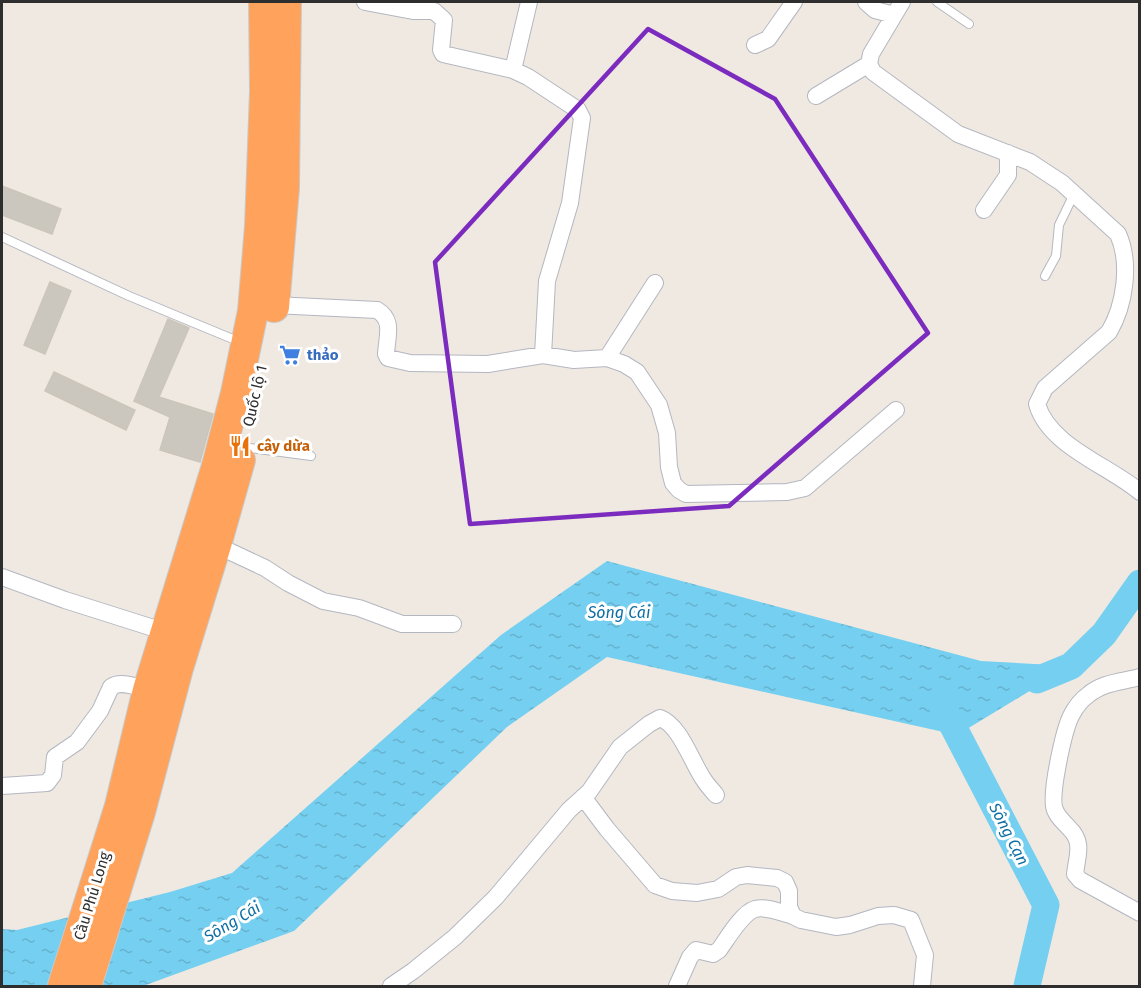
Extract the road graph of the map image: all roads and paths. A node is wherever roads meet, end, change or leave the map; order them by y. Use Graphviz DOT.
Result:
graph roads {
  1 [pos="264,2"];
  2 [pos="286,2"];
  3 [pos="365,2"];
  4 [pos="529,2"];
  5 [pos="794,2"];
  6 [pos="866,2"];
  7 [pos="937,2"];
  8 [pos="898,8"];
  9 [pos="969,24"];
  10 [pos="755,45"];
  11 [pos="869,64"];
  12 [pos="513,70"];
  13 [pos="816,96"];
  14 [pos="1008,153"];
  15 [pos="1074,193"];
  16 [pos="984,210"];
  17 [pos="2,237"];
  18 [pos="1045,276"];
  19 [pos="655,283"];
  20 [pos="274,305"];
  21 [pos="246,345"];
  22 [pos="543,356"];
  23 [pos="607,358"];
  24 [pos="896,411"];
  25 [pos="243,447"];
  26 [pos="311,456"];
  27 [pos="1140,492"];
  28 [pos="216,545"];
  29 [pos="2,577"];
  30 [pos="453,624"];
  31 [pos="165,632"];
  32 [pos="1140,677"];
  33 [pos="147,690"];
  34 [pos="2,786"];
  35 [pos="716,795"];
  36 [pos="583,797"];
  37 [pos="130,809"];
  38 [pos="1140,913"];
  39 [pos="794,916"];
  40 [pos="63,987"];
  41 [pos="86,987"];
  42 [pos="391,987"];
  43 [pos="677,987"];
  44 [pos="922,987"];
  1 -- 21 [label="highway, Quốc lộ 1"];
  2 -- 20 [label="highway, Quốc lộ 1"];
  3 -- 12 [label="street"];
  4 -- 12 [label="street"];
  5 -- 10 [label="street"];
  6 -- 8 [label="street"];
  7 -- 9 [label="lane"];
  8 -- 11 [label="street"];
  11 -- 13 [label="street"];
  11 -- 14 [label="street"];
  12 -- 22 [label="street"];
  14 -- 15 [label="street"];
  14 -- 16 [label="street"];
  15 -- 18 [label="lane"];
  15 -- 27 [label="street"];
  17 -- 21 [label="lane"];
  19 -- 23 [label="street"];
  20 -- 22 [label="street"];
  20 -- 25 [label="highway, Quốc lộ 1"];
  21 -- 31 [label="highway, Quốc lộ 1"];
  22 -- 23 [label="street"];
  23 -- 24 [label="street"];
  25 -- 26 [label="lane"];
  25 -- 28 [label="highway, Quốc lộ 1"];
  28 -- 30 [label="street"];
  28 -- 37 [label="highway, Quốc lộ 1"];
  29 -- 31 [label="street"];
  31 -- 33 [label="highway, Quốc lộ 1"];
  32 -- 38 [label="street"];
  33 -- 34 [label="street"];
  33 -- 37 [label="highway, Quốc lộ 1"];
  35 -- 36 [label="street"];
  36 -- 39 [label="street"];
  36 -- 42 [label="street"];
  37 -- 40 [label="highway, Cầu Phú Long"];
  37 -- 41 [label="highway, Cầu Phú Long"];
  39 -- 43 [label="street"];
  39 -- 44 [label="street"];
}
